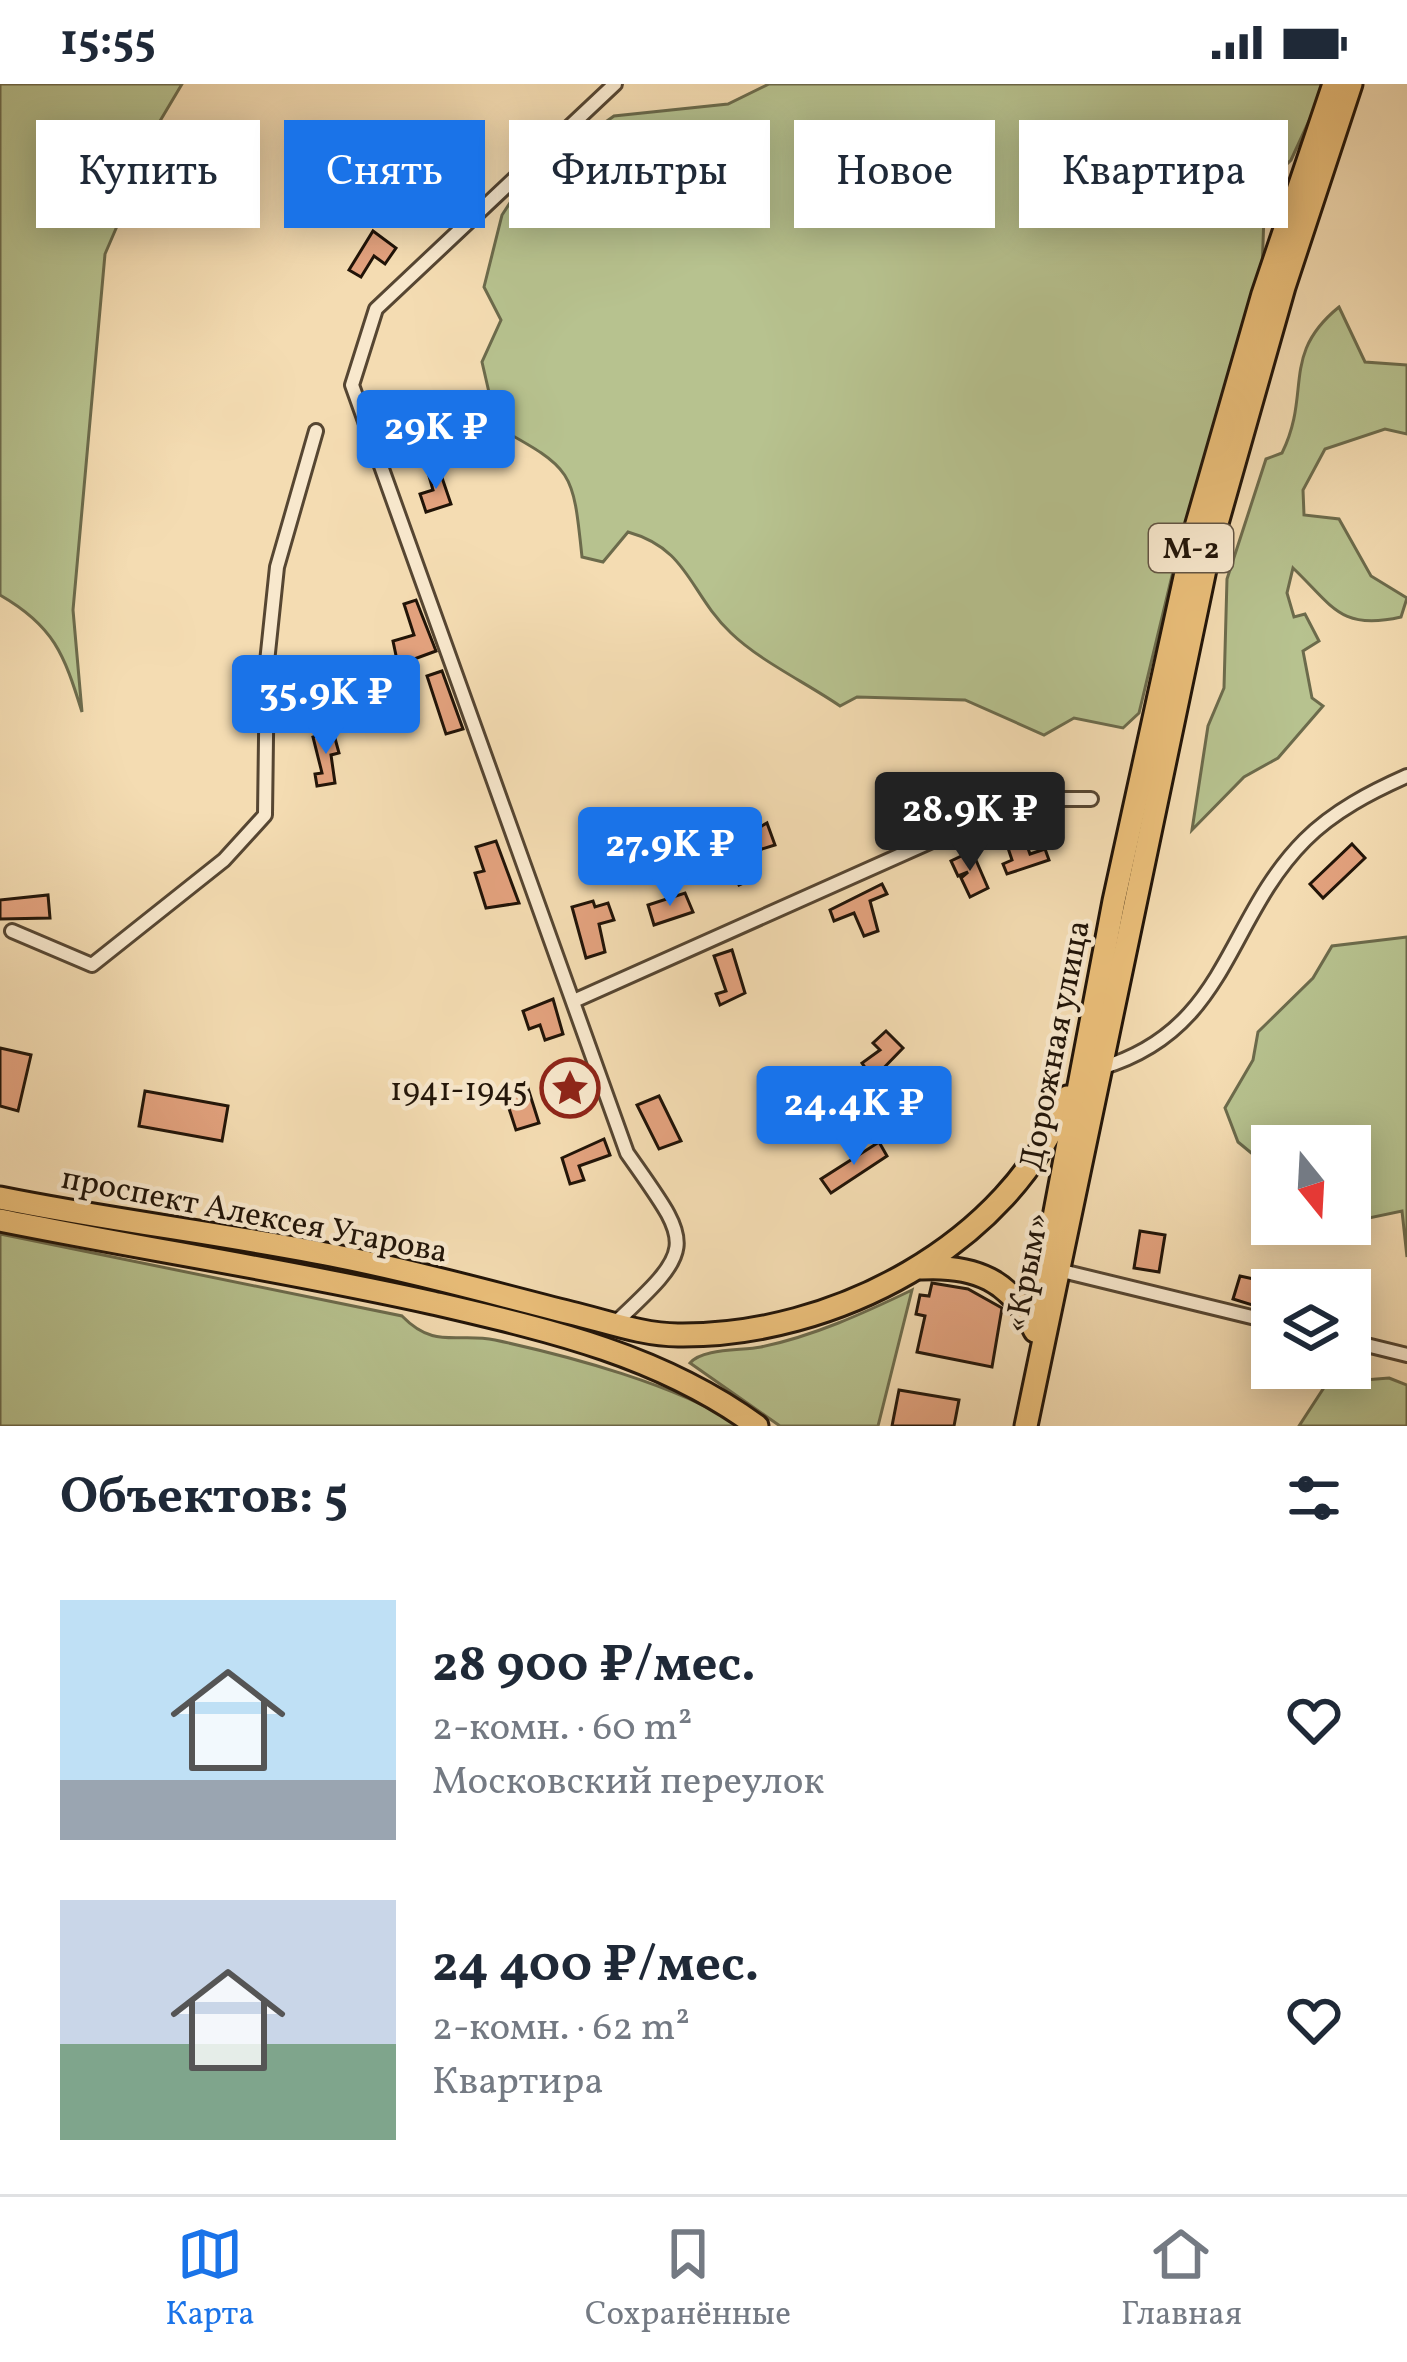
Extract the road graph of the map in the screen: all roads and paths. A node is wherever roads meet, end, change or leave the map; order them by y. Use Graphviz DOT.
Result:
graph roads {
  1 [pos="615,84"];
  2 [pos="1334,84"];
  3 [pos="1351,84"];
  4 [pos="316,431"];
  5 [pos="1407,776"];
  6 [pos="1091,799"];
  7 [pos="12,931"];
  8 [pos="1114,990"];
  9 [pos="576,1000"];
  10 [pos="1092,1023"];
  11 [pos="1100,1068"];
  12 [pos="0,1198"];
  13 [pos="0,1220"];
  14 [pos="118,1233"];
  15 [pos="920,1268"];
  16 [pos="1058,1270"];
  17 [pos="1251,1317"];
  18 [pos="614,1324"];
  19 [pos="1034,1327"];
  20 [pos="1371,1346"];
  21 [pos="608,1347"];
  22 [pos="1042,1354"];
  23 [pos="1407,1355"];
  24 [pos="757,1426"];
  25 [pos="1013,1426"];
  26 [pos="1026,1426"];
  1 -- 9 [label="street"];
  2 -- 10 [label="main road, Дорожная улица / М-2"];
  3 -- 8 [label="main road, Дорожная улица / М-2"];
  4 -- 7 [label="street"];
  5 -- 11 [label="street"];
  6 -- 9 [label="street"];
  8 -- 11 [label="main road, «Крым» / М-2"];
  9 -- 18 [label="street"];
  10 -- 15 [label="main road, проспект Алексея Угарова"];
  10 -- 19 [label="main road, Дорожная улица / М-2"];
  11 -- 16 [label="main road, «Крым» / М-2"];
  12 -- 14 [label="main road, проспект Алексея Угарова"];
  13 -- 14 [label="main road, проспект Алексея Угарова"];
  14 -- 18 [label="main road, проспект Алексея Угарова"];
  14 -- 21 [label="main road, проспект Алексея Угарова"];
  15 -- 18 [label="main road, проспект Алексея Угарова"];
  15 -- 19 [label="main road"];
  16 -- 17 [label="street"];
  16 -- 22 [label="main road, «Крым» / М-2"];
  18 -- 21 [label="main road"];
  19 -- 22 [label="main road"];
  19 -- 25 [label="main road, «Крым» / М-2"];
  20 -- 23 [label="street"];
  21 -- 24 [label="main road, проспект Алексея Угарова"];
  22 -- 26 [label="main road, «Крым» / М-2"];
}
